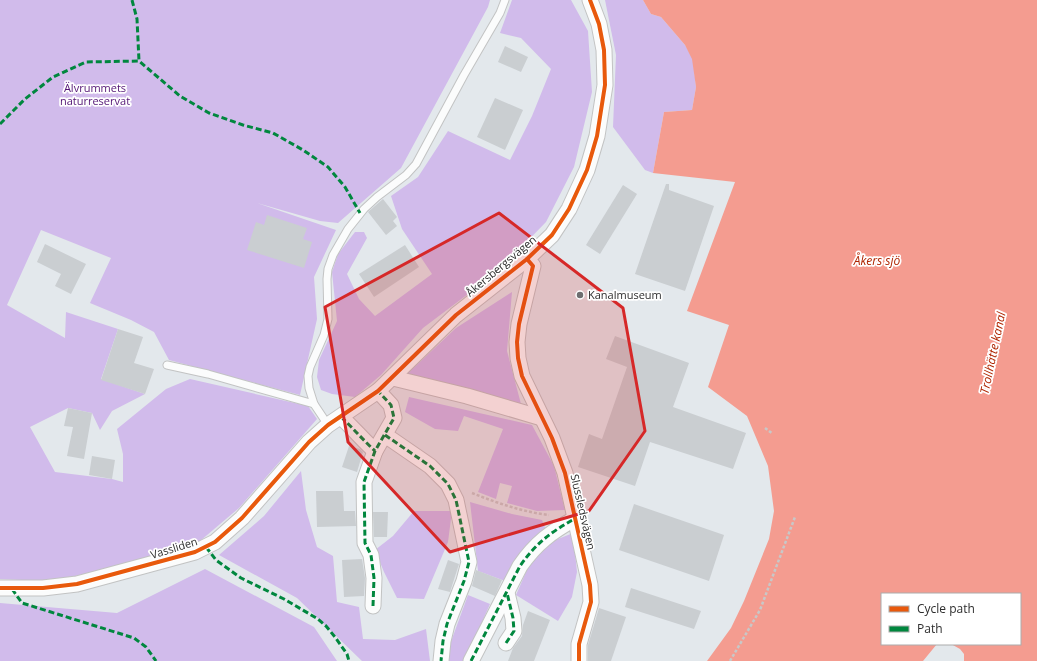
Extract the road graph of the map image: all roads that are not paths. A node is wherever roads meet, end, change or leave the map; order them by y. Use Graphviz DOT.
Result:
graph roads {
  1 [pos="505,0"];
  2 [pos="590,0"];
  3 [pos="527,259"];
  4 [pos="167,365"];
  5 [pos="393,378"];
  6 [pos="378,391"];
  7 [pos="314,404"];
  8 [pos="542,418"];
  9 [pos="334,421"];
  10 [pos="385,435"];
  11 [pos="376,451"];
  12 [pos="576,518"];
  13 [pos="0,588"];
  14 [pos="507,593"];
  15 [pos="373,606"];
  16 [pos="506,644"];
  17 [pos="441,661"];
  18 [pos="470,661"];
  19 [pos="579,661"];
  1 -- 7 [label="lane"];
  2 -- 3 [label="street, Åkersbergsvägen"];
  3 -- 5 [label="street, Åkersbergsvägen"];
  3 -- 8 [label="street, Slussledsvägen"];
  4 -- 7 [label="lane"];
  5 -- 6 [label="street, Åkersbergsvägen"];
  5 -- 8 [label="street"];
  6 -- 9 [label="street, Åkersbergsvägen"];
  6 -- 10 [label="street"];
  7 -- 9 [label="lane"];
  8 -- 12 [label="street, Slussledsvägen"];
  9 -- 11 [label="street"];
  9 -- 13 [label="street, Vassliden"];
  10 -- 11 [label="street"];
  10 -- 17 [label="street"];
  11 -- 15 [label="street"];
  12 -- 14 [label="street"];
  12 -- 19 [label="street, Slussledsvägen"];
  14 -- 16 [label="street"];
  14 -- 18 [label="street"];
}
